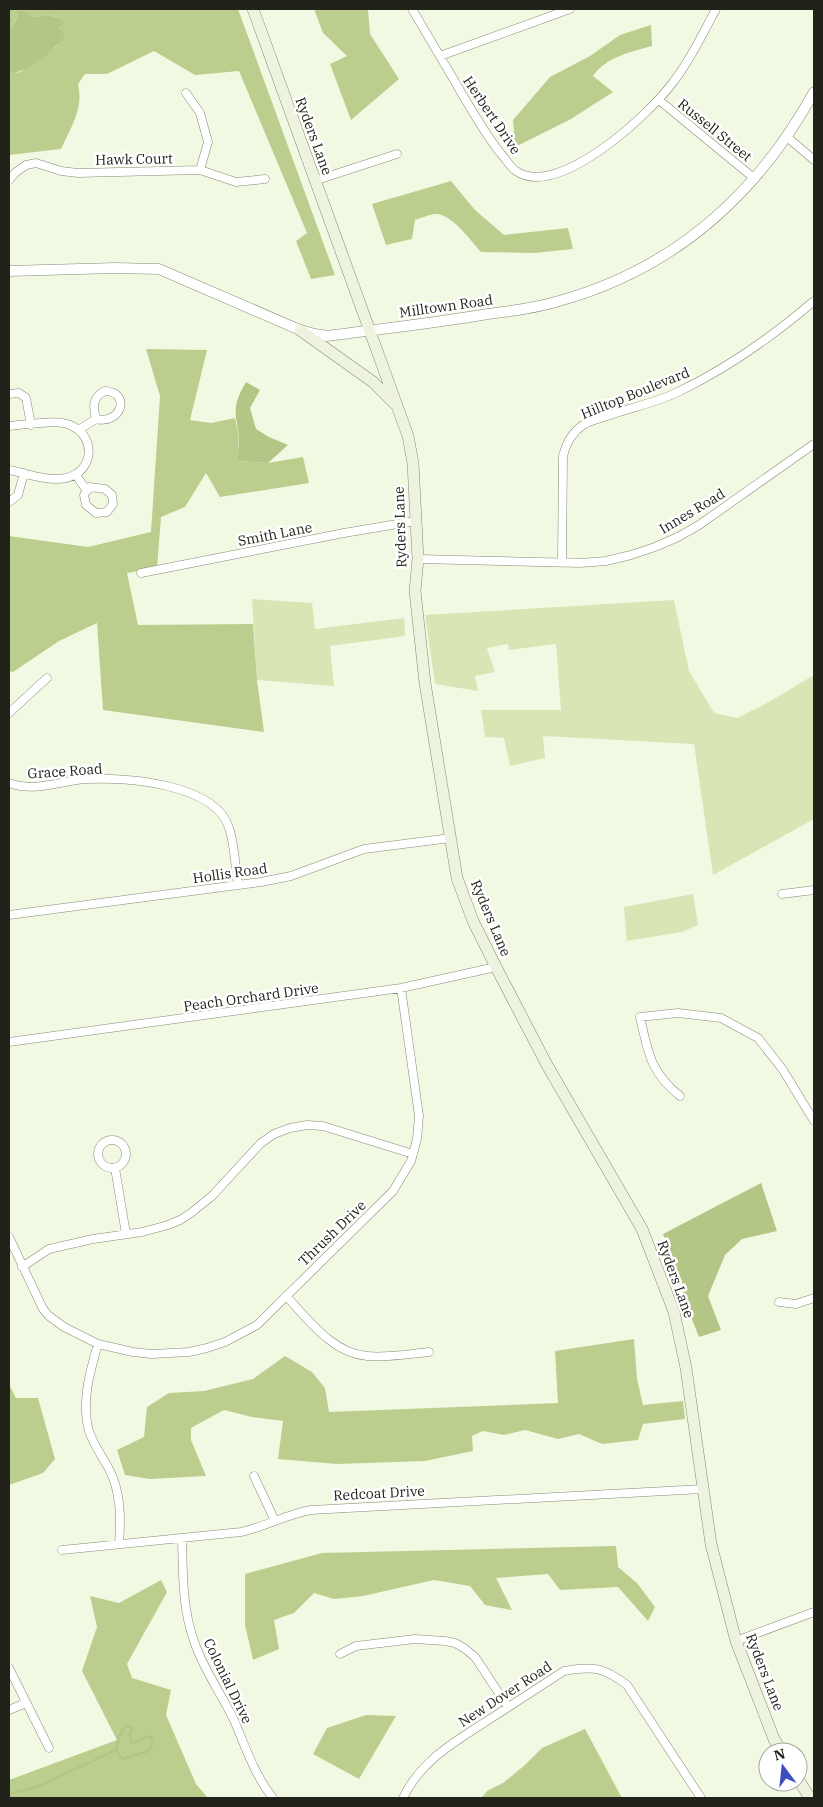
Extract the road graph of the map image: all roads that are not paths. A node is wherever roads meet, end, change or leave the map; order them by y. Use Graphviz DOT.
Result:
graph roads {
  1 [pos="252,9"];
  2 [pos="412,9"];
  3 [pos="570,9"];
  4 [pos="716,9"];
  5 [pos="440,56"];
  6 [pos="814,92"];
  7 [pos="186,93"];
  8 [pos="659,100"];
  9 [pos="787,137"];
  10 [pos="397,154"];
  11 [pos="814,160"];
  12 [pos="200,170"];
  13 [pos="265,179"];
  14 [pos="755,179"];
  15 [pos="9,180"];
  16 [pos="314,180"];
  17 [pos="9,272"];
  18 [pos="814,301"];
  19 [pos="300,330"];
  20 [pos="371,330"];
  21 [pos="9,394"];
  22 [pos="397,406"];
  23 [pos="96,419"];
  24 [pos="31,425"];
  25 [pos="9,426"];
  26 [pos="78,430"];
  27 [pos="814,444"];
  28 [pos="9,470"];
  29 [pos="24,473"];
  30 [pos="76,475"];
  31 [pos="86,491"];
  32 [pos="9,502"];
  33 [pos="415,521"];
  34 [pos="418,559"];
  35 [pos="562,563"];
  36 [pos="141,573"];
  37 [pos="47,678"];
  38 [pos="9,713"];
  39 [pos="9,784"];
  40 [pos="451,838"];
  41 [pos="238,885"];
  42 [pos="814,890"];
  43 [pos="782,894"];
  44 [pos="9,915"];
  45 [pos="496,967"];
  46 [pos="401,988"];
  47 [pos="9,1042"];
  48 [pos="680,1096"];
  49 [pos="814,1121"];
  50 [pos="413,1154"];
  51 [pos="115,1168"];
  52 [pos="126,1234"];
  53 [pos="9,1237"];
  54 [pos="22,1267"];
  55 [pos="286,1296"];
  56 [pos="814,1298"];
  57 [pos="779,1302"];
  58 [pos="98,1344"];
  59 [pos="429,1352"];
  60 [pos="254,1476"];
  61 [pos="703,1488"];
  62 [pos="275,1521"];
  63 [pos="182,1538"];
  64 [pos="119,1544"];
  65 [pos="62,1550"];
  66 [pos="814,1612"];
  67 [pos="736,1641"];
  68 [pos="340,1654"];
  69 [pos="9,1668"];
  70 [pos="26,1703"];
  71 [pos="508,1707"];
  72 [pos="9,1710"];
  73 [pos="776,1742"];
  74 [pos="49,1748"];
  75 [pos="273,1798"];
  76 [pos="403,1798"];
  77 [pos="701,1798"];
  1 -- 16 [label="main road, Ryders Lane"];
  2 -- 5 [label="street, Herbert Drive"];
  3 -- 5 [label="street"];
  4 -- 8 [label="street, Herbert Drive"];
  5 -- 8 [label="street, Herbert Drive"];
  6 -- 9 [label="street, Milltown Road"];
  7 -- 12 [label="street"];
  8 -- 14 [label="street, Russell Street"];
  9 -- 11 [label="street"];
  9 -- 14 [label="street, Milltown Road"];
  10 -- 16 [label="street"];
  12 -- 13 [label="street, Hawk Court"];
  12 -- 15 [label="street, Hawk Court"];
  14 -- 20 [label="street, Milltown Road"];
  16 -- 20 [label="main road, Ryders Lane"];
  17 -- 19 [label="street, Milltown Road"];
  18 -- 35 [label="street, Hilltop Boulevard"];
  19 -- 20 [label="street, Milltown Road"];
  19 -- 22 [label="main road"];
  20 -- 22 [label="main road, Ryders Lane"];
  21 -- 24 [label="street"];
  22 -- 33 [label="main road, Ryders Lane"];
  23 -- 26 [label="street"];
  24 -- 25 [label="street"];
  24 -- 26 [label="street"];
  26 -- 30 [label="street"];
  27 -- 35 [label="street, Innes Road"];
  28 -- 29 [label="street"];
  29 -- 30 [label="street"];
  29 -- 32 [label="street"];
  30 -- 31 [label="street"];
  33 -- 34 [label="main road, Ryders Lane"];
  33 -- 36 [label="street, Smith Lane"];
  34 -- 35 [label="street, Innes Road"];
  34 -- 40 [label="main road, Ryders Lane"];
  37 -- 38 [label="street"];
  39 -- 41 [label="street, Grace Road"];
  40 -- 41 [label="street, Hollis Road"];
  40 -- 45 [label="main road, Ryders Lane"];
  41 -- 44 [label="street, Hollis Road"];
  42 -- 43 [label="street"];
  45 -- 46 [label="street, Peach Orchard Drive"];
  45 -- 61 [label="main road, Ryders Lane"];
  46 -- 47 [label="street, Peach Orchard Drive"];
  46 -- 50 [label="street, Thrush Drive"];
  48 -- 49 [label="street"];
  50 -- 52 [label="street"];
  50 -- 55 [label="street, Thrush Drive"];
  51 -- 52 [label="street"];
  52 -- 54 [label="street"];
  53 -- 54 [label="street, Thrush Drive"];
  54 -- 58 [label="street, Thrush Drive"];
  55 -- 58 [label="street, Thrush Drive"];
  55 -- 59 [label="street"];
  56 -- 57 [label="street"];
  58 -- 64 [label="street"];
  60 -- 62 [label="street"];
  61 -- 62 [label="street, Redcoat Drive"];
  61 -- 67 [label="main road, Ryders Lane"];
  62 -- 63 [label="street, Redcoat Drive"];
  63 -- 64 [label="street, Redcoat Drive"];
  63 -- 75 [label="street, Colonial Drive"];
  64 -- 65 [label="street, Redcoat Drive"];
  66 -- 67 [label="street"];
  67 -- 73 [label="main road, Ryders Lane"];
  68 -- 71 [label="street"];
  69 -- 70 [label="street"];
  70 -- 72 [label="street"];
  70 -- 74 [label="street"];
  71 -- 76 [label="street, New Dover Road"];
  71 -- 77 [label="street, New Dover Road"];
}
